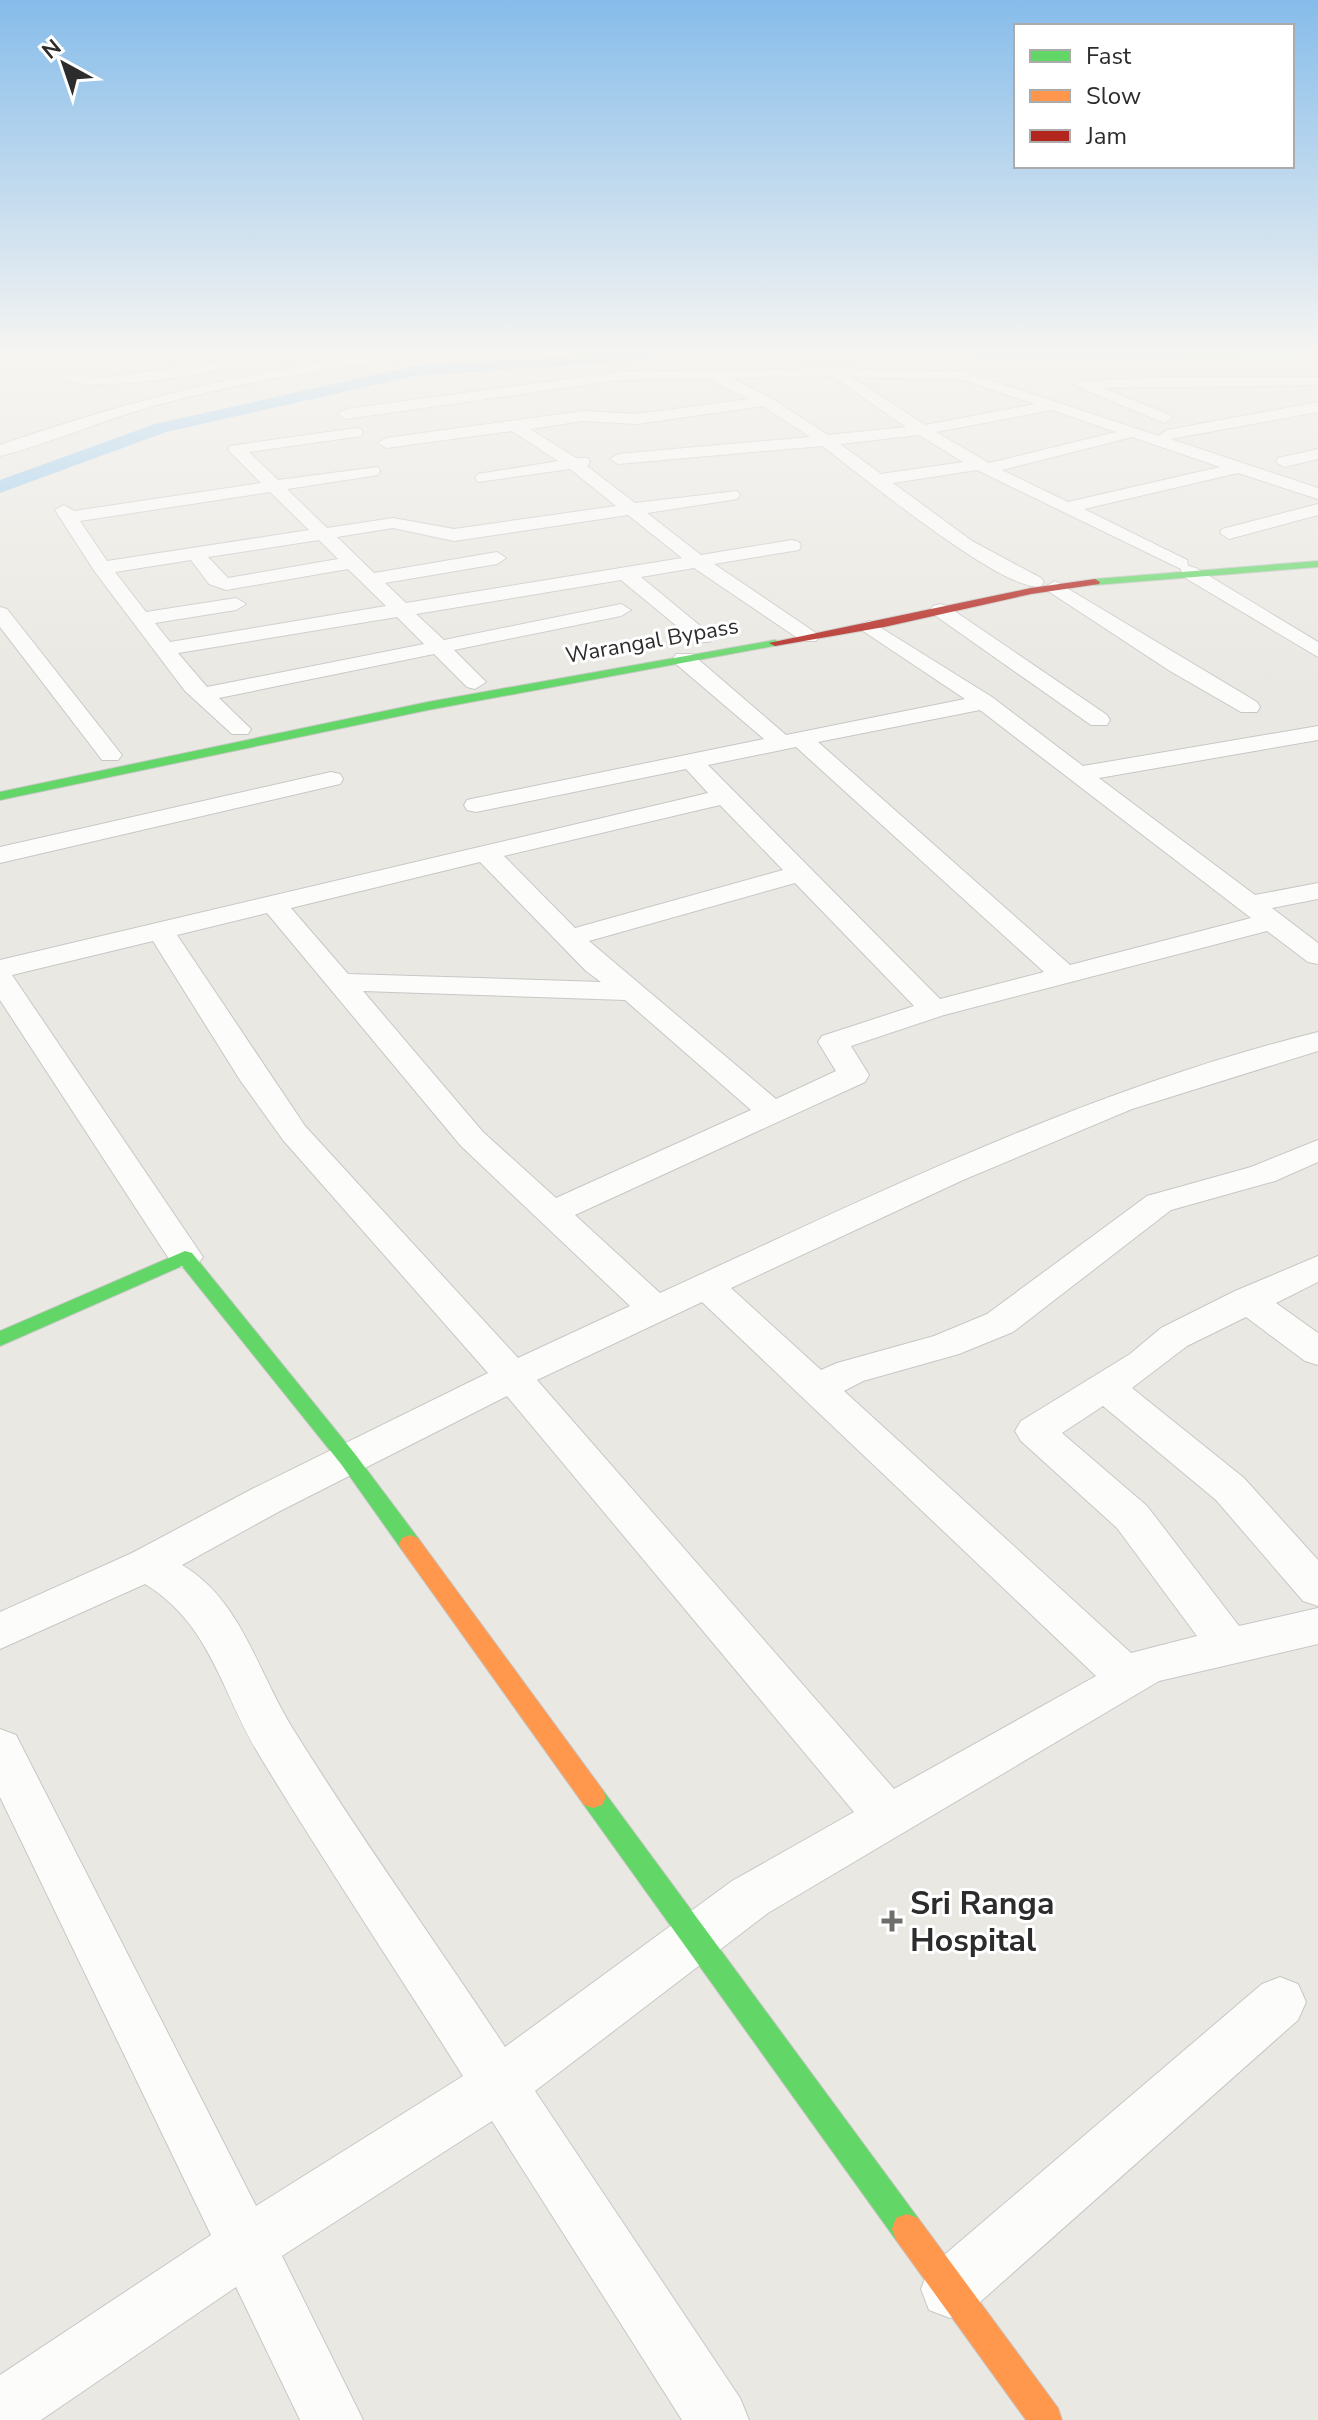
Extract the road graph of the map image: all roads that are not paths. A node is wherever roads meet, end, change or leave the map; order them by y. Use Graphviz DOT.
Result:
graph roads {
  1 [pos="250,464"];
  2 [pos="567,464"];
  3 [pos="574,464"];
  4 [pos="626,464"];
  5 [pos="705,464"];
  6 [pos="761,464"];
  7 [pos="857,464"];
  8 [pos="978,464"];
  9 [pos="996,464"];
  10 [pos="1226,464"];
  11 [pos="1244,464"];
  12 [pos="1287,464"];
  13 [pos="983,467"];
  14 [pos="1238,468"];
  15 [pos="372,471"];
  16 [pos="1307,471"];
  17 [pos="647,477"];
  18 [pos="484,478"];
  19 [pos="717,478"];
  20 [pos="877,480"];
  21 [pos="271,486"];
  22 [pos="1318,492"];
  23 [pos="1064,508"];
  24 [pos="631,509"];
  25 [pos="1318,509"];
  26 [pos="319,533"];
  27 [pos="1229,533"];
  28 [pos="792,546"];
  29 [pos="195,553"];
  30 [pos="1318,556"];
  31 [pos="497,558"];
  32 [pos="698,562"];
  33 [pos="350,563"];
  34 [pos="1318,564"];
  35 [pos="102,568"];
  36 [pos="1185,568"];
  37 [pos="626,574"];
  38 [pos="368,580"];
  39 [pos="1034,582"];
  40 [pos="1055,587"];
  41 [pos="236,604"];
  42 [pos="621,610"];
  43 [pos="940,610"];
  44 [pos="399,611"];
  45 [pos="0,613"];
  46 [pos="141,619"];
  47 [pos="793,624"];
  48 [pos="870,627"];
  49 [pos="809,637"];
  50 [pos="703,638"];
  51 [pos="436,645"];
  52 [pos="164,649"];
  53 [pos="1318,651"];
  54 [pos="684,659"];
  55 [pos="475,682"];
  56 [pos="202,695"];
  57 [pos="984,702"];
  58 [pos="1249,707"];
  59 [pos="1099,720"];
  60 [pos="240,729"];
  61 [pos="1318,733"];
  62 [pos="791,741"];
  63 [pos="110,755"];
  64 [pos="691,761"];
  65 [pos="1079,774"];
  66 [pos="0,777"];
  67 [pos="331,779"];
  68 [pos="0,796"];
  69 [pos="725,796"];
  70 [pos="476,805"];
  71 [pos="485,852"];
  72 [pos="0,855"];
  73 [pos="801,873"];
  74 [pos="1318,891"];
  75 [pos="273,903"];
  76 [pos="1262,912"];
  77 [pos="160,930"];
  78 [pos="570,938"];
  79 [pos="1318,956"];
  80 [pos="0,969"];
  81 [pos="1065,976"];
  82 [pos="0,978"];
  83 [pos="340,982"];
  84 [pos="633,992"];
  85 [pos="934,1009"];
  86 [pos="1318,1041"];
  87 [pos="773,1113"];
  88 [pos="1318,1150"];
  89 [pos="551,1213"];
  90 [pos="185,1257"];
  91 [pos="1318,1268"];
  92 [pos="708,1287"];
  93 [pos="1248,1300"];
  94 [pos="655,1309"];
  95 [pos="0,1339"];
  96 [pos="1318,1352"];
  97 [pos="513,1377"];
  98 [pos="1105,1387"];
  99 [pos="817,1389"];
  100 [pos="348,1459"];
  101 [pos="147,1565"];
  102 [pos="1318,1589"];
  103 [pos="1318,1626"];
  104 [pos="0,1631"];
  105 [pos="1230,1647"];
  106 [pos="1129,1679"];
  107 [pos="0,1749"];
  108 [pos="888,1817"];
  109 [pos="694,1936"];
  110 [pos="1280,2002"];
  111 [pos="499,2085"];
  112 [pos="244,2247"];
  113 [pos="950,2289"];
  114 [pos="0,2411"];
  115 [pos="332,2420"];
  116 [pos="718,2420"];
  117 [pos="1046,2420"];
  1 -- 21 [label="street"];
  2 -- 18 [label="street"];
  3 -- 24 [label="street"];
  4 -- 17 [label="street"];
  5 -- 6 [label="street"];
  7 -- 20 [label="street"];
  8 -- 13 [label="street"];
  9 -- 13 [label="street"];
  10 -- 14 [label="street"];
  11 -- 22 [label="street"];
  12 -- 16 [label="street"];
  13 -- 20 [label="street"];
  13 -- 23 [label="street"];
  14 -- 22 [label="street"];
  14 -- 23 [label="street"];
  15 -- 21 [label="street"];
  19 -- 24 [label="street"];
  20 -- 39 [label="street"];
  21 -- 26 [label="street"];
  21 -- 35 [label="street"];
  23 -- 36 [label="street"];
  24 -- 26 [label="street"];
  24 -- 32 [label="street"];
  25 -- 27 [label="street"];
  26 -- 29 [label="street"];
  26 -- 33 [label="street"];
  28 -- 32 [label="street"];
  29 -- 33 [label="street"];
  29 -- 35 [label="street"];
  30 -- 36 [label="main road"];
  31 -- 38 [label="street"];
  32 -- 37 [label="street"];
  32 -- 47 [label="street"];
  33 -- 38 [label="street"];
  34 -- 36 [label="main road, Warangal Bypass"];
  35 -- 46 [label="street"];
  36 -- 39 [label="main road"];
  36 -- 40 [label="main road, Warangal Bypass"];
  36 -- 53 [label="street"];
  37 -- 44 [label="street"];
  37 -- 50 [label="street"];
  38 -- 44 [label="street"];
  39 -- 47 [label="main road"];
  40 -- 43 [label="main road, Warangal Bypass"];
  40 -- 58 [label="street"];
  41 -- 46 [label="street"];
  42 -- 51 [label="street"];
  43 -- 48 [label="main road, Warangal Bypass"];
  43 -- 59 [label="street"];
  44 -- 51 [label="street"];
  44 -- 52 [label="street"];
  45 -- 63 [label="street"];
  46 -- 52 [label="street"];
  47 -- 49 [label="street"];
  47 -- 50 [label="main road"];
  48 -- 49 [label="main road, Warangal Bypass"];
  48 -- 57 [label="street"];
  49 -- 54 [label="main road, Warangal Bypass"];
  50 -- 55 [label="main road"];
  51 -- 55 [label="street"];
  51 -- 56 [label="street"];
  52 -- 56 [label="street"];
  54 -- 62 [label="street"];
  54 -- 68 [label="main road, Warangal Bypass"];
  55 -- 60 [label="main road"];
  56 -- 60 [label="street"];
  57 -- 62 [label="street"];
  57 -- 65 [label="street"];
  60 -- 63 [label="main road"];
  61 -- 65 [label="street"];
  62 -- 64 [label="street"];
  62 -- 81 [label="street"];
  63 -- 66 [label="main road"];
  64 -- 69 [label="street"];
  64 -- 70 [label="street"];
  65 -- 76 [label="street"];
  67 -- 72 [label="street"];
  69 -- 71 [label="street"];
  69 -- 73 [label="street"];
  71 -- 75 [label="street"];
  71 -- 78 [label="street"];
  73 -- 78 [label="street"];
  73 -- 85 [label="street"];
  74 -- 76 [label="street"];
  75 -- 77 [label="street"];
  75 -- 83 [label="street"];
  76 -- 79 [label="street"];
  76 -- 81 [label="street"];
  77 -- 80 [label="street"];
  77 -- 97 [label="street"];
  78 -- 84 [label="street"];
  81 -- 85 [label="street"];
  82 -- 90 [label="street"];
  83 -- 84 [label="street"];
  83 -- 89 [label="street"];
  84 -- 87 [label="street"];
  85 -- 87 [label="street"];
  86 -- 92 [label="street"];
  87 -- 89 [label="street"];
  88 -- 99 [label="street"];
  89 -- 94 [label="street"];
  90 -- 95 [label="main road"];
  90 -- 100 [label="main road"];
  91 -- 93 [label="street"];
  92 -- 94 [label="street"];
  92 -- 99 [label="street"];
  93 -- 96 [label="street"];
  93 -- 98 [label="street"];
  94 -- 97 [label="street"];
  97 -- 100 [label="street"];
  97 -- 108 [label="street"];
  98 -- 102 [label="street"];
  98 -- 105 [label="street"];
  99 -- 106 [label="street"];
  100 -- 101 [label="street"];
  100 -- 109 [label="main road"];
  101 -- 104 [label="street"];
  101 -- 111 [label="street"];
  103 -- 105 [label="street"];
  105 -- 106 [label="street"];
  106 -- 108 [label="street"];
  107 -- 112 [label="street"];
  108 -- 109 [label="street"];
  109 -- 111 [label="street"];
  109 -- 113 [label="main road"];
  110 -- 113 [label="street"];
  111 -- 112 [label="street"];
  111 -- 116 [label="street"];
  112 -- 114 [label="street"];
  112 -- 115 [label="street"];
  113 -- 117 [label="main road"];
}
